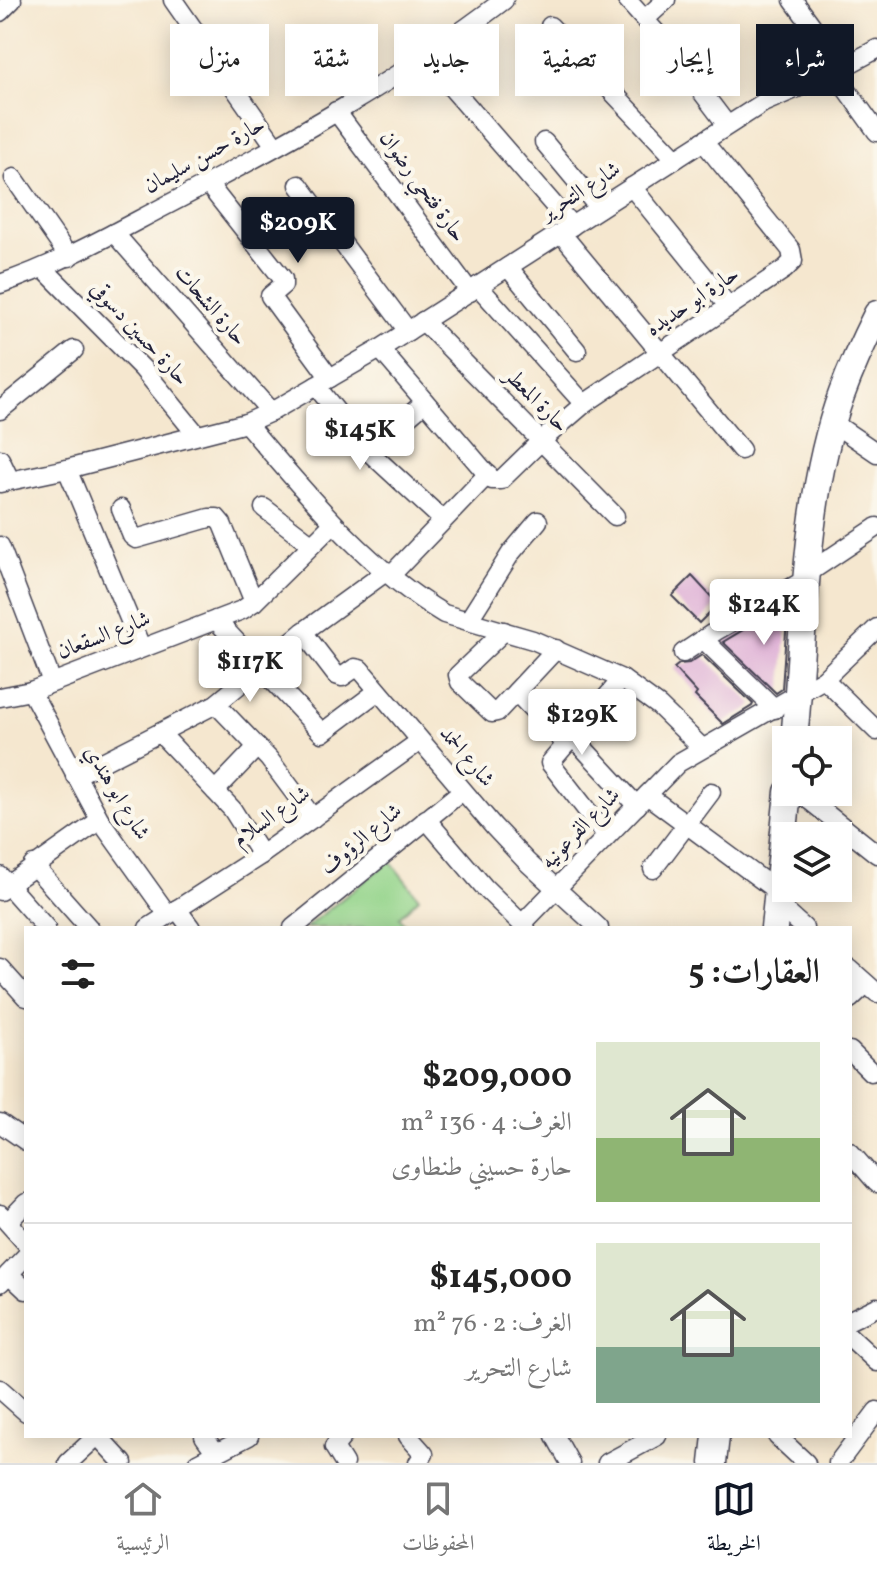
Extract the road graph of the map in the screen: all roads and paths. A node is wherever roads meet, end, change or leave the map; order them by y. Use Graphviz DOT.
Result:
graph roads {
  1 [pos="12,0"];
  2 [pos="173,0"];
  3 [pos="504,0"];
  4 [pos="627,0"];
  5 [pos="666,0"];
  6 [pos="793,0"];
  7 [pos="0,12"];
  8 [pos="645,19"];
  9 [pos="472,24"];
  10 [pos="808,24"];
  11 [pos="877,49"];
  12 [pos="854,61"];
  13 [pos="394,77"];
  14 [pos="854,95"];
  15 [pos="457,96"];
  16 [pos="616,96"];
  17 [pos="779,96"];
  18 [pos="336,111"];
  19 [pos="727,125"];
  20 [pos="877,132"];
  21 [pos="703,141"];
  22 [pos="544,142"];
  23 [pos="275,146"];
  24 [pos="676,159"];
  25 [pos="14,178"];
  26 [pos="208,184"];
  27 [pos="299,185"];
  28 [pos="632,187"];
  29 [pos="599,208"];
  30 [pos="567,229"];
  31 [pos="114,233"];
  32 [pos="69,257"];
  33 [pos="508,267"];
  34 [pos="44,269"];
  35 [pos="0,284"];
  36 [pos="474,289"];
  37 [pos="729,307"];
  38 [pos="877,314"];
  39 [pos="415,326"];
  40 [pos="380,349"];
  41 [pos="74,350"];
  42 [pos="577,351"];
  43 [pos="661,353"];
  44 [pos="323,382"];
  45 [pos="425,402"];
  46 [pos="584,404"];
  47 [pos="0,410"];
  48 [pos="271,412"];
  49 [pos="246,423"];
  50 [pos="833,423"];
  51 [pos="197,435"];
  52 [pos="541,441"];
  53 [pos="741,450"];
  54 [pos="368,451"];
  55 [pos="877,453"];
  56 [pos="0,459"];
  57 [pos="67,469"];
  58 [pos="495,476"];
  59 [pos="5,481"];
  60 [pos="264,508"];
  61 [pos="121,509"];
  62 [pos="615,516"];
  63 [pos="443,520"];
  64 [pos="538,521"];
  65 [pos="333,524"];
  66 [pos="877,527"];
  67 [pos="311,544"];
  68 [pos="0,546"];
  69 [pos="389,573"];
  70 [pos="808,576"];
  71 [pos="254,602"];
  72 [pos="216,620"];
  73 [pos="468,621"];
  74 [pos="877,628"];
  75 [pos="504,631"];
  76 [pos="303,632"];
  77 [pos="703,639"];
  78 [pos="141,647"];
  79 [pos="556,649"];
  80 [pos="683,653"];
  81 [pos="260,668"];
  82 [pos="622,679"];
  83 [pos="824,679"];
  84 [pos="52,682"];
  85 [pos="31,691"];
  86 [pos="378,691"];
  87 [pos="516,692"];
  88 [pos="798,695"];
  89 [pos="0,697"];
  90 [pos="216,704"];
  91 [pos="775,709"];
  92 [pos="795,726"];
  93 [pos="877,731"];
  94 [pos="160,733"];
  95 [pos="569,740"];
  96 [pos="420,741"];
  97 [pos="257,747"];
  98 [pos="701,747"];
  99 [pos="75,776"];
  100 [pos="215,791"];
  101 [pos="462,791"];
  102 [pos="711,792"];
  103 [pos="642,800"];
  104 [pos="787,806"];
  105 [pos="817,806"];
  106 [pos="313,818"];
  107 [pos="426,819"];
  108 [pos="100,820"];
  109 [pos="686,825"];
  110 [pos="607,836"];
  111 [pos="877,854"];
  112 [pos="261,855"];
  113 [pos="33,865"];
  114 [pos="653,869"];
  115 [pos="3,883"];
  116 [pos="556,889"];
  117 [pos="776,908"];
  118 [pos="173,912"];
  119 [pos="44,926"];
  120 [pos="87,926"];
  121 [pos="151,926"];
  122 [pos="189,926"];
  123 [pos="295,926"];
  124 [pos="524,926"];
  125 [pos="597,926"];
  126 [pos="801,926"];
  127 [pos="0,968"];
  128 [pos="852,971"];
  129 [pos="874,989"];
  130 [pos="24,995"];
  131 [pos="852,998"];
  132 [pos="852,1053"];
  133 [pos="871,1072"];
  134 [pos="0,1123"];
  135 [pos="24,1140"];
  136 [pos="852,1154"];
  137 [pos="877,1183"];
  138 [pos="24,1204"];
  139 [pos="4,1218"];
  140 [pos="24,1241"];
  141 [pos="24,1258"];
  142 [pos="4,1278"];
  143 [pos="24,1289"];
  144 [pos="877,1307"];
  145 [pos="852,1319"];
  146 [pos="852,1339"];
  147 [pos="877,1362"];
  148 [pos="4,1399"];
  149 [pos="24,1411"];
  150 [pos="877,1411"];
  151 [pos="96,1438"];
  152 [pos="100,1438"];
  153 [pos="205,1438"];
  154 [pos="246,1438"];
  155 [pos="409,1438"];
  156 [pos="559,1438"];
  157 [pos="651,1438"];
  158 [pos="716,1438"];
  159 [pos="869,1438"];
  160 [pos="340,1439"];
  161 [pos="788,1440"];
  162 [pos="420,1457"];
  163 [pos="210,1459"];
  164 [pos="68,1463"];
  165 [pos="123,1463"];
  166 [pos="344,1463"];
  167 [pos="570,1463"];
  168 [pos="607,1463"];
  169 [pos="714,1463"];
  170 [pos="806,1463"];
  171 [pos="838,1463"];
  1 -- 7 [label="street"];
  2 -- 23 [label="street"];
  3 -- 9 [label="street, حارة حسن سليمان"];
  4 -- 8 [label="street"];
  5 -- 8 [label="street"];
  6 -- 10 [label="street"];
  8 -- 19 [label="street"];
  11 -- 12 [label="street, شارع التحرير"];
  13 -- 18 [label="street, حارة حسن سليمان"];
  14 -- 20 [label="street"];
  15 -- 30 [label="street"];
  16 -- 24 [label="street"];
  17 -- 19 [label="street, شارع التحرير"];
  18 -- 23 [label="street, حارة حسن سليمان"];
  18 -- 36 [label="street, حارة فتحي رضوان"];
  19 -- 21 [label="street, شارع التحرير"];
  21 -- 24 [label="street, شارع التحرير"];
  21 -- 37 [label="street, حارة ابو حديده"];
  22 -- 29 [label="street"];
  23 -- 26 [label="street, حارة حسن سليمان"];
  24 -- 28 [label="street, شارع التحرير"];
  25 -- 32 [label="street"];
  26 -- 31 [label="street, حارة حسن سليمان"];
  26 -- 44 [label="street"];
  27 -- 39 [label="street, حارة المعطر"];
  28 -- 29 [label="street, شارع التحرير"];
  28 -- 37 [label="street"];
  29 -- 30 [label="street, شارع التحرير"];
  30 -- 33 [label="street, شارع التحرير"];
  30 -- 43 [label="street"];
  31 -- 32 [label="street, حارة حسن سليمان"];
  31 -- 48 [label="street, حارة الشحات"];
  32 -- 34 [label="street, حارة حسن سليمان"];
  33 -- 36 [label="street, شارع التحرير"];
  33 -- 42 [label="street"];
  34 -- 35 [label="street, حارة حسن سليمان"];
  34 -- 51 [label="street, حارة حسين دسوقي"];
  36 -- 39 [label="street, شارع التحرير"];
  36 -- 46 [label="street, حارة فتحي رضوان"];
  37 -- 43 [label="street, حارة ابو حديده"];
  38 -- 50 [label="main road"];
  39 -- 40 [label="street, شارع التحرير"];
  39 -- 52 [label="street, حارة المعطر"];
  40 -- 44 [label="street, شارع التحرير"];
  40 -- 45 [label="street"];
  41 -- 47 [label="street"];
  43 -- 46 [label="street, حارة ابو حديده"];
  43 -- 53 [label="street"];
  44 -- 48 [label="street, شارع التحرير"];
  44 -- 54 [label="street"];
  45 -- 54 [label="street"];
  45 -- 58 [label="street"];
  46 -- 52 [label="street, حارة ابو حديده"];
  48 -- 49 [label="street, شارع التحرير"];
  49 -- 51 [label="street, شارع التحرير"];
  49 -- 65 [label="street"];
  50 -- 55 [label="street"];
  50 -- 70 [label="main road"];
  51 -- 57 [label="street, شارع التحرير"];
  52 -- 58 [label="street, حارة ابو حديده"];
  52 -- 62 [label="street, حارة المعطر"];
  54 -- 63 [label="street"];
  56 -- 59 [label="street"];
  57 -- 59 [label="street, شارع التحرير"];
  57 -- 78 [label="street"];
  58 -- 63 [label="street, حارة ابو حديده"];
  60 -- 67 [label="street"];
  61 -- 71 [label="street"];
  63 -- 69 [label="street, حارة ابو حديده"];
  64 -- 73 [label="street"];
  65 -- 67 [label="street, شارع السقعان"];
  65 -- 69 [label="street"];
  66 -- 70 [label="street"];
  67 -- 71 [label="street, شارع السقعان"];
  68 -- 84 [label="street"];
  69 -- 73 [label="street"];
  69 -- 76 [label="street, حارة ابو حديده"];
  70 -- 77 [label="street"];
  70 -- 88 [label="main road"];
  71 -- 72 [label="street, شارع السقعان"];
  72 -- 78 [label="street, شارع السقعان"];
  72 -- 81 [label="street"];
  73 -- 75 [label="street"];
  74 -- 83 [label="street, شارع الفرعونيه"];
  75 -- 79 [label="street"];
  75 -- 87 [label="street"];
  76 -- 81 [label="street, حارة ابو حديده"];
  76 -- 86 [label="street, شارع الحمد"];
  77 -- 80 [label="street"];
  77 -- 91 [label="street"];
  78 -- 84 [label="street, شارع السقعان"];
  79 -- 82 [label="street"];
  79 -- 87 [label="street"];
  81 -- 86 [label="street"];
  81 -- 90 [label="street, حارة ابو حديده"];
  82 -- 95 [label="street"];
  82 -- 98 [label="street"];
  83 -- 88 [label="street, شارع الفرعونيه"];
  83 -- 93 [label="street"];
  84 -- 85 [label="street, شارع السقعان"];
  85 -- 89 [label="street, شارع السقعان"];
  85 -- 99 [label="street, شارع ابو هندي"];
  86 -- 96 [label="street, شارع الحمد"];
  87 -- 95 [label="street"];
  88 -- 91 [label="street, شارع الفرعونيه"];
  88 -- 92 [label="main road"];
  90 -- 94 [label="street, حارة ابو حديده"];
  90 -- 97 [label="street"];
  91 -- 98 [label="street, شارع الفرعونيه"];
  94 -- 99 [label="street, حارة ابو حديده"];
  94 -- 100 [label="street"];
  95 -- 103 [label="street"];
  95 -- 110 [label="street"];
  96 -- 101 [label="street, شارع الحمد"];
  96 -- 106 [label="street, شارع السلام"];
  97 -- 100 [label="street"];
  97 -- 106 [label="street"];
  98 -- 103 [label="street, شارع الفرعونيه"];
  99 -- 108 [label="street, شارع ابو هندي"];
  100 -- 112 [label="street"];
  101 -- 107 [label="street, شارع الرؤوف"];
  101 -- 116 [label="street, شارع الحمد"];
  102 -- 109 [label="street"];
  103 -- 109 [label="street"];
  103 -- 110 [label="street, شارع الفرعونيه"];
  104 -- 117 [label="main road"];
  105 -- 111 [label="street"];
  106 -- 112 [label="street, شارع السلام"];
  107 -- 123 [label="street, شارع الرؤوف"];
  107 -- 124 [label="street"];
  108 -- 113 [label="street"];
  108 -- 118 [label="street, شارع ابو هندي"];
  109 -- 114 [label="street"];
  109 -- 117 [label="street"];
  110 -- 116 [label="street, شارع الفرعونيه"];
  112 -- 118 [label="street, شارع السلام"];
  113 -- 115 [label="street"];
  113 -- 120 [label="street"];
  115 -- 119 [label="street"];
  116 -- 124 [label="street, شارع الفرعونيه"];
  116 -- 125 [label="street, شارع الحمد"];
  117 -- 126 [label="street"];
  118 -- 121 [label="street, شارع السلام"];
  118 -- 122 [label="street, شارع ابو هندي"];
  127 -- 130 [label="street"];
  128 -- 129 [label="street"];
  129 -- 131 [label="street"];
  132 -- 133 [label="street"];
  134 -- 135 [label="street"];
  136 -- 137 [label="street"];
  138 -- 139 [label="street"];
  139 -- 140 [label="street"];
  141 -- 142 [label="street"];
  142 -- 143 [label="street"];
  144 -- 145 [label="street"];
  146 -- 147 [label="street"];
  148 -- 149 [label="street"];
  150 -- 159 [label="street"];
  151 -- 164 [label="street"];
  152 -- 165 [label="street"];
  153 -- 163 [label="street"];
  154 -- 163 [label="street"];
  155 -- 162 [label="street"];
  156 -- 167 [label="street"];
  157 -- 168 [label="street"];
  158 -- 169 [label="main road"];
  159 -- 171 [label="street"];
  160 -- 166 [label="street"];
  161 -- 170 [label="street"];
}
